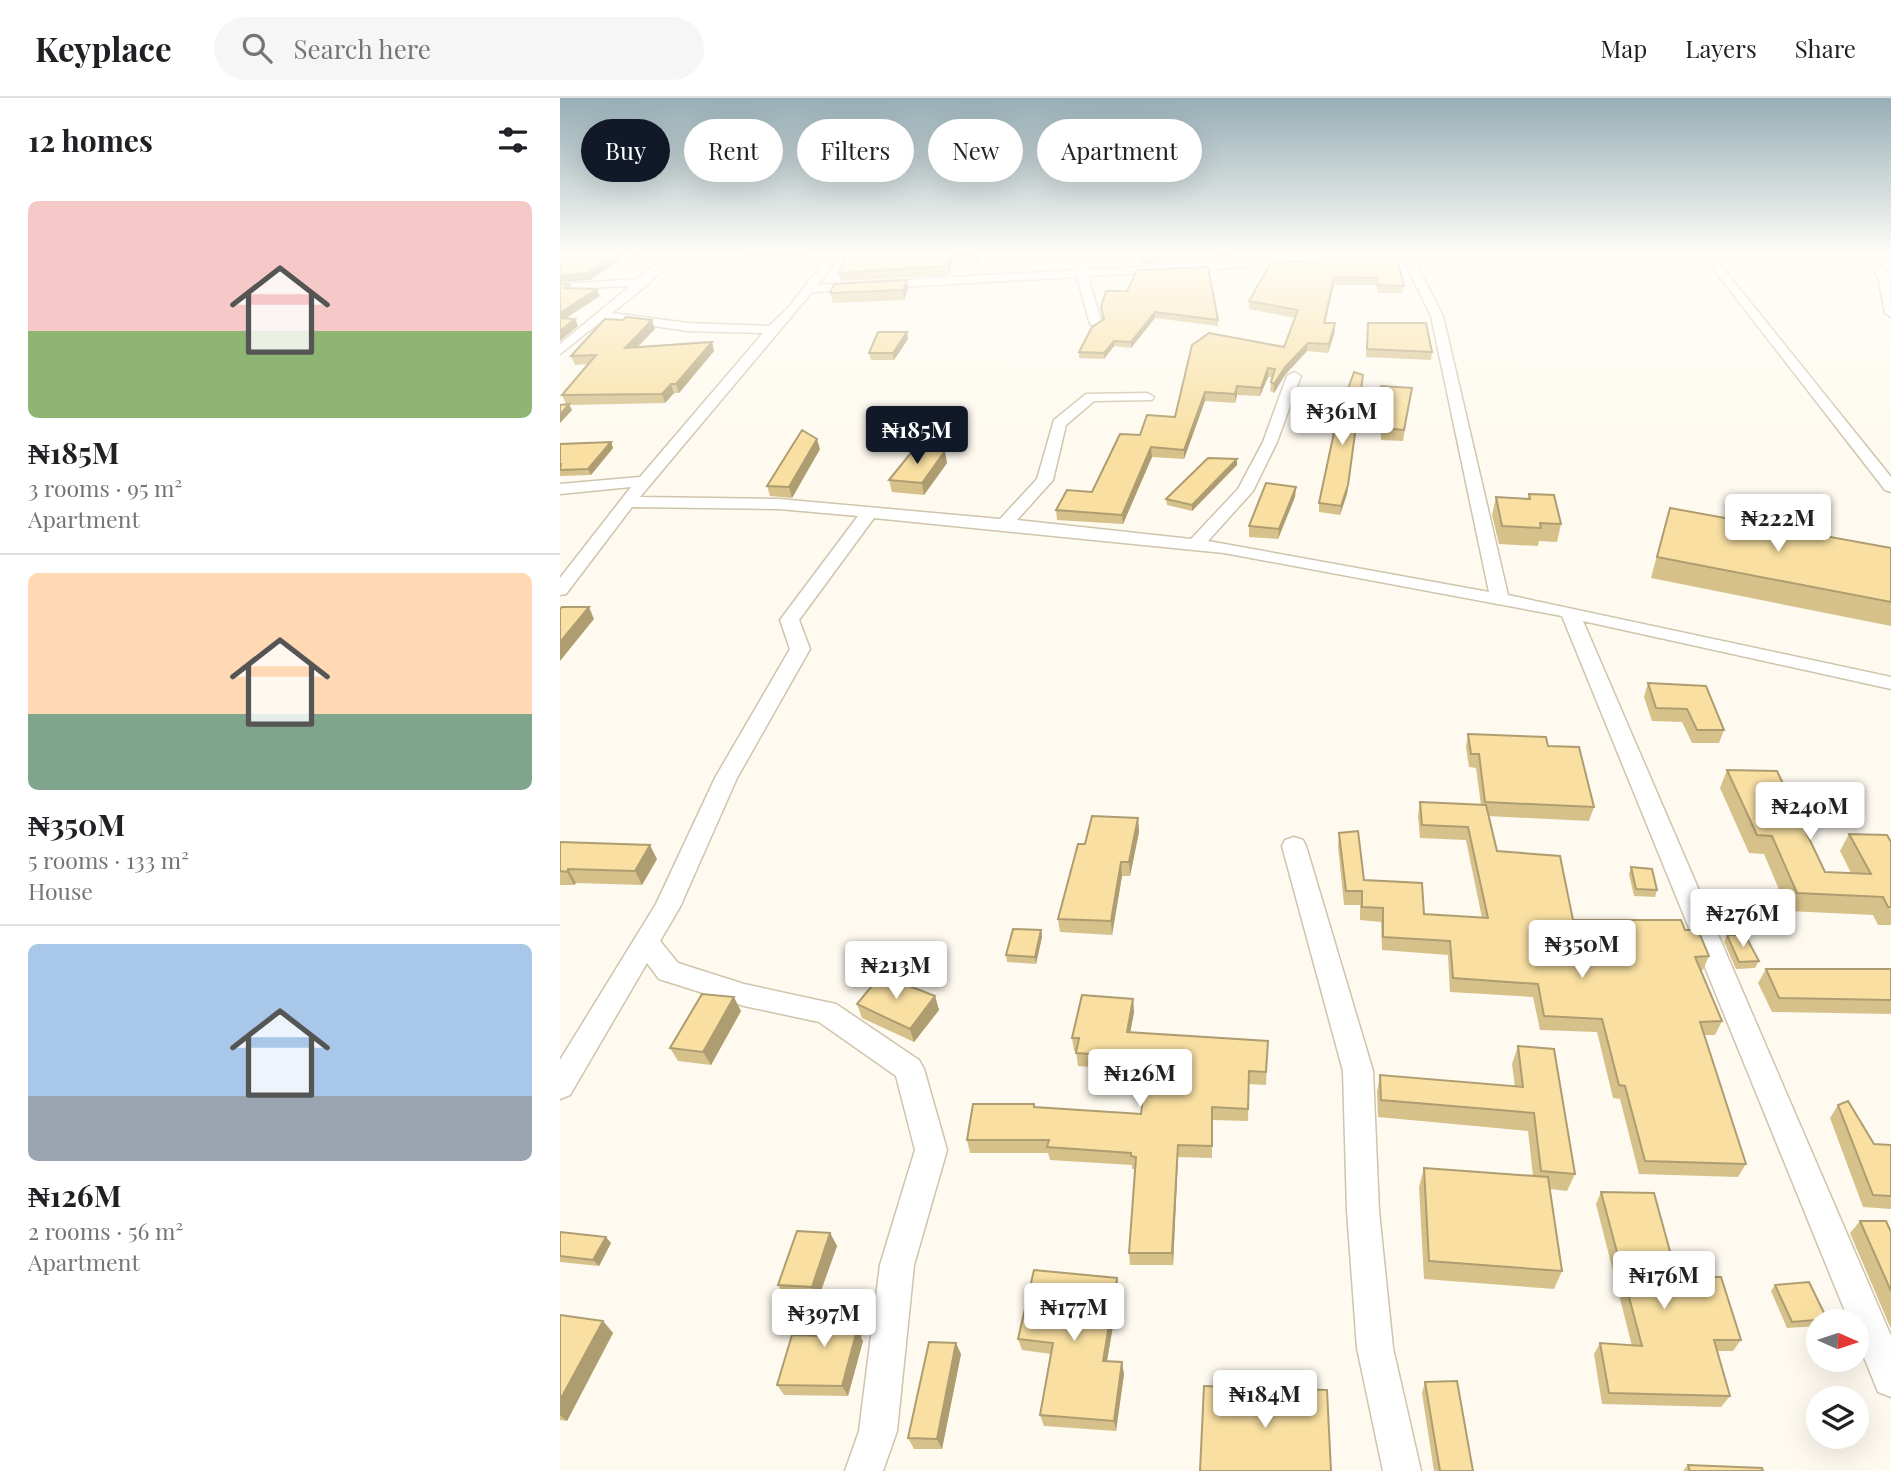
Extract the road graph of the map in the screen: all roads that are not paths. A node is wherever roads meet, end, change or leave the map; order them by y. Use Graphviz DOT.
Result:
graph roads {
  1 [pos="601,316"];
  2 [pos="610,316"];
  3 [pos="786,316"];
  4 [pos="1094,316"];
  5 [pos="1437,316"];
  6 [pos="1756,316"];
  7 [pos="1096,324"];
  8 [pos="772,330"];
  9 [pos="560,350"];
  10 [pos="1294,376"];
  11 [pos="1147,397"];
  12 [pos="645,481"];
  13 [pos="1891,487"];
  14 [pos="560,489"];
  15 [pos="627,502"];
  16 [pos="870,512"];
  17 [pos="1005,524"];
  18 [pos="1195,545"];
  19 [pos="560,590"];
  20 [pos="1500,599"];
  21 [pos="1570,612"];
  22 [pos="1891,683"];
  23 [pos="1294,846"];
  24 [pos="646,942"];
  25 [pos="560,1086"];
  26 [pos="1891,1379"];
  27 [pos="864,1471"];
  28 [pos="1402,1471"];
  1 -- 9 [label="street"];
  2 -- 8 [label="street"];
  3 -- 8 [label="street"];
  4 -- 7 [label="street"];
  5 -- 20 [label="street"];
  6 -- 13 [label="street"];
  8 -- 12 [label="street"];
  10 -- 18 [label="street"];
  11 -- 17 [label="street"];
  12 -- 14 [label="street"];
  12 -- 15 [label="street"];
  15 -- 16 [label="street"];
  15 -- 19 [label="street"];
  16 -- 17 [label="street"];
  16 -- 24 [label="street"];
  17 -- 18 [label="street"];
  18 -- 20 [label="street"];
  20 -- 21 [label="street"];
  21 -- 22 [label="street"];
  21 -- 26 [label="street"];
  23 -- 28 [label="street"];
  24 -- 25 [label="street"];
  24 -- 27 [label="street"];
}
